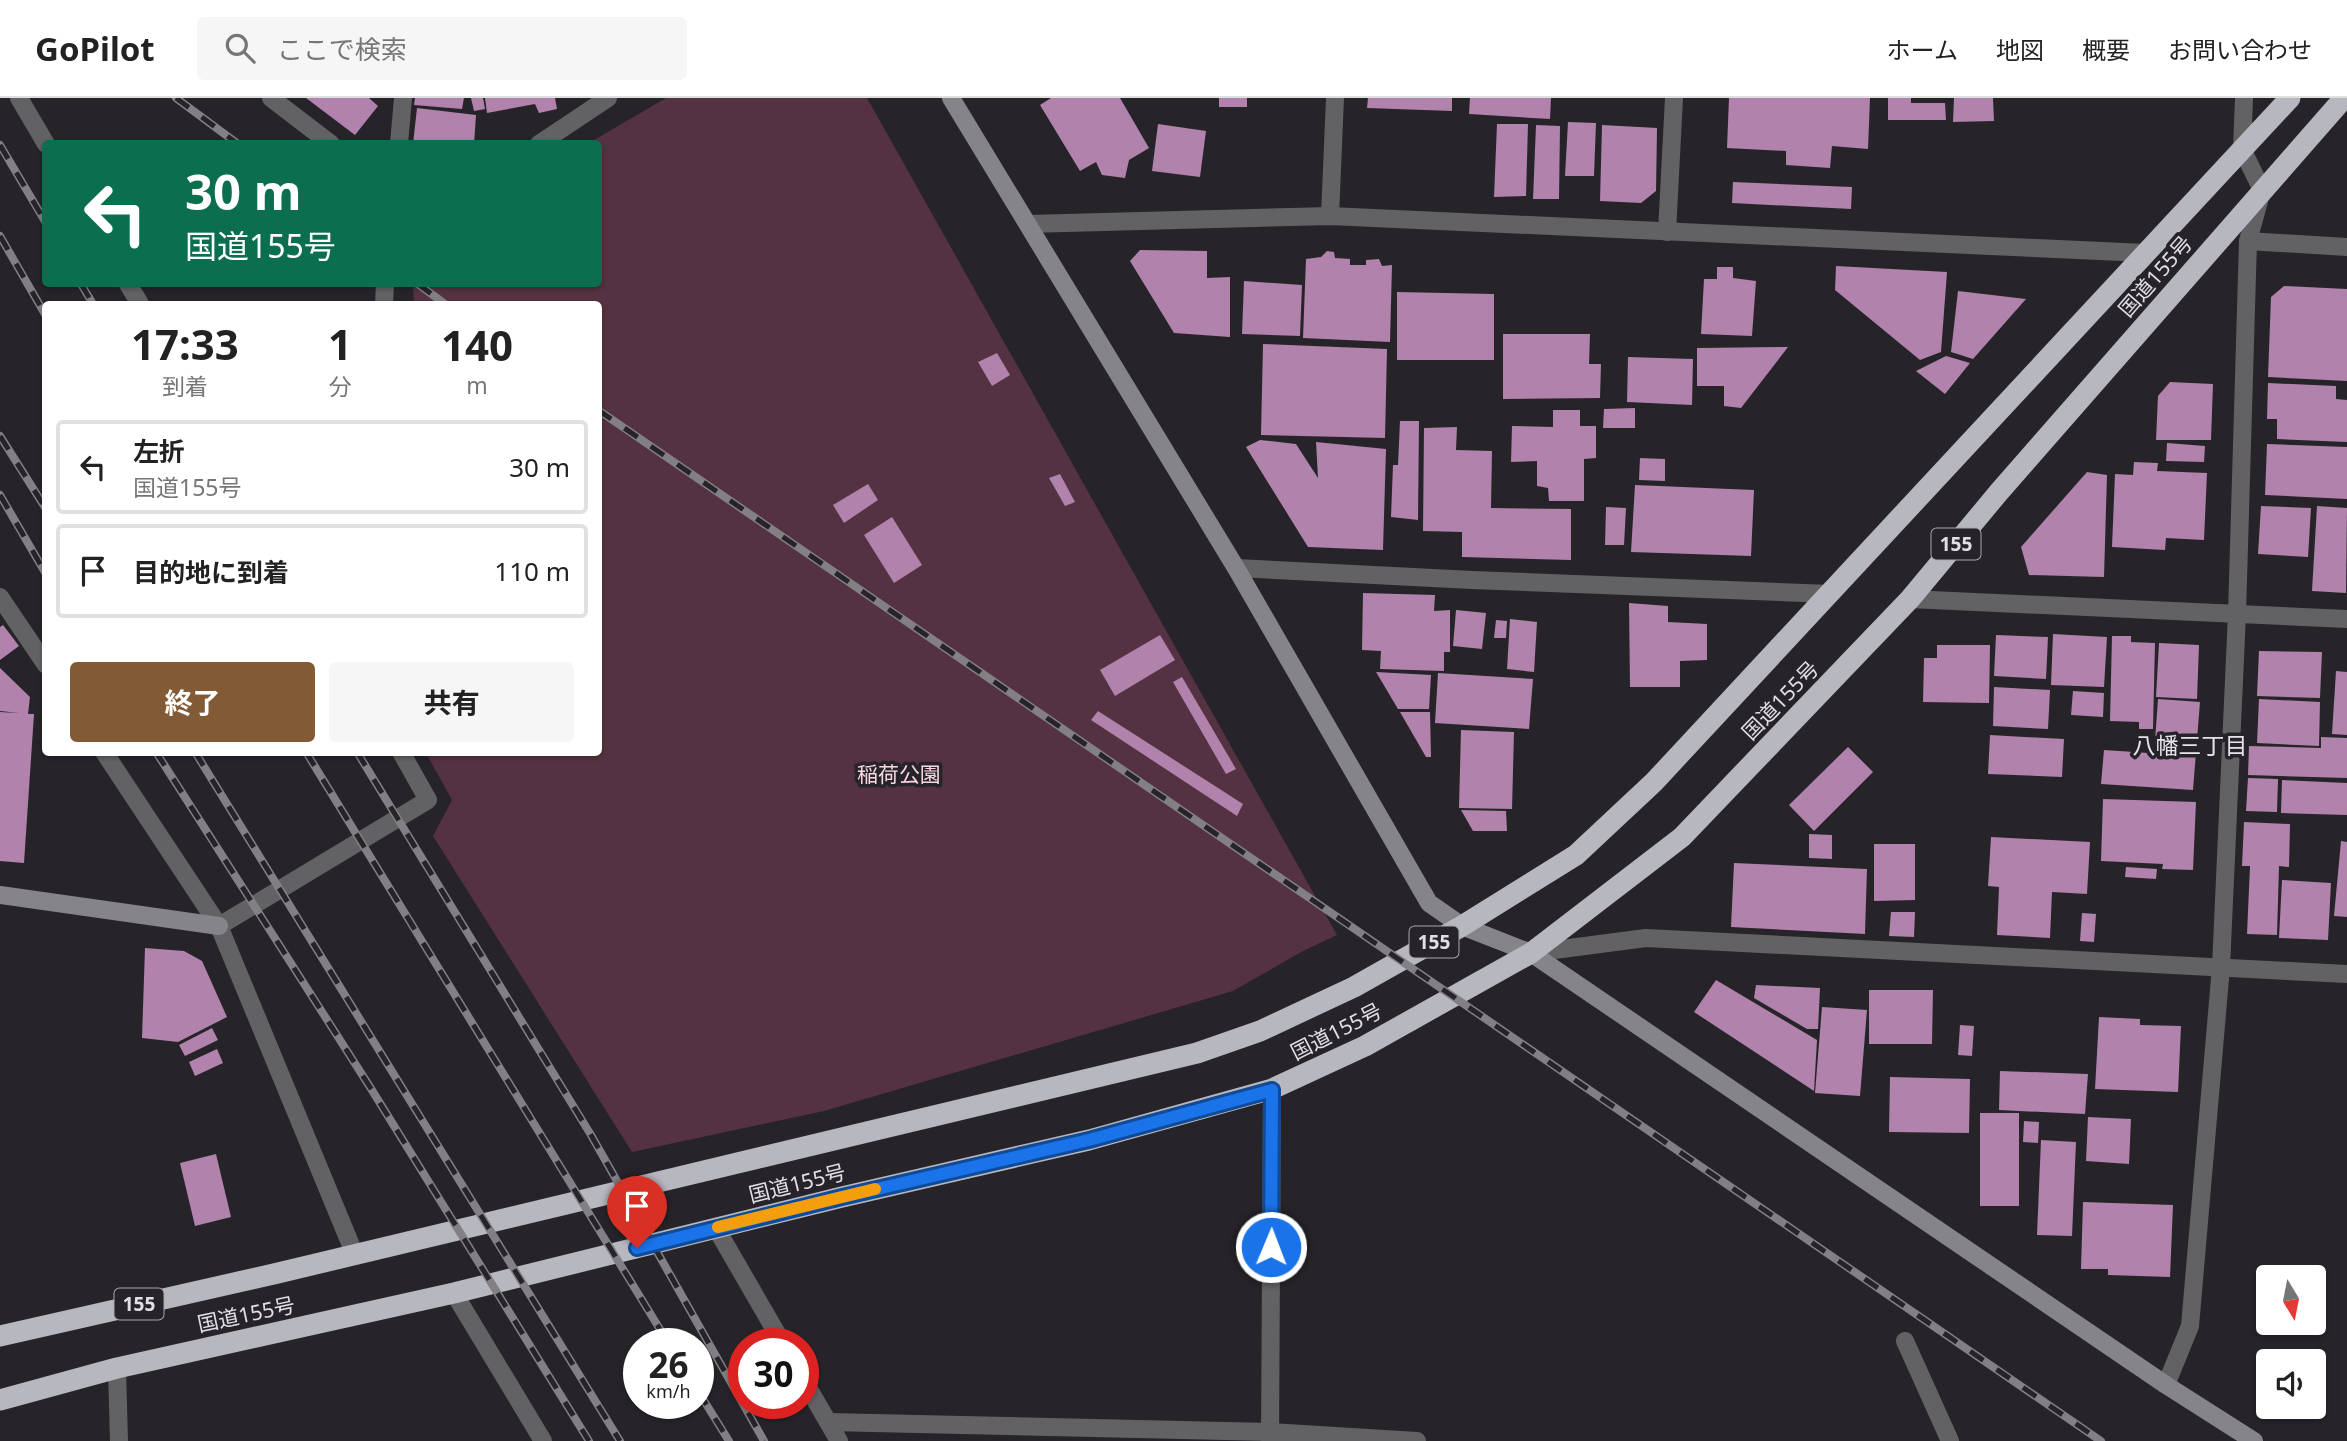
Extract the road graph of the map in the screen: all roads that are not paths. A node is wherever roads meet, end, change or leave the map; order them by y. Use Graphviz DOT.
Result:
graph roads {
  1 [pos="19,98"];
  2 [pos="271,98"];
  3 [pos="403,98"];
  4 [pos="608,98"];
  5 [pos="951,98"];
  6 [pos="1335,98"];
  7 [pos="1674,98"];
  8 [pos="2244,98"];
  9 [pos="2290,98"];
  10 [pos="2344,98"];
  11 [pos="44,140"];
  12 [pos="326,140"];
  13 [pos="399,140"];
  14 [pos="545,140"];
  15 [pos="2242,149"];
  16 [pos="2262,190"];
  17 [pos="1330,216"];
  18 [pos="1028,224"];
  19 [pos="1667,232"];
  20 [pos="2248,241"];
  21 [pos="2347,247"];
  22 [pos="2145,253"];
  23 [pos="1236,568"];
  24 [pos="1830,594"];
  25 [pos="0,597"];
  26 [pos="1910,599"];
  27 [pos="2236,614"];
  28 [pos="2347,618"];
  29 [pos="42,659"];
  30 [pos="107,756"];
  31 [pos="403,756"];
  32 [pos="0,895"];
  33 [pos="219,926"];
  34 [pos="1462,926"];
  35 [pos="1531,953"];
  36 [pos="2221,967"];
  37 [pos="2347,974"];
  38 [pos="1272,1090"];
  39 [pos="716,1228"];
  40 [pos="355,1255"];
  41 [pos="454,1293"];
  42 [pos="774,1328"];
  43 [pos="0,1336"];
  44 [pos="1905,1341"];
  45 [pos="117,1368"];
  46 [pos="2166,1385"];
  47 [pos="0,1400"];
  48 [pos="819,1407"];
  49 [pos="828,1422"];
  50 [pos="1270,1436"];
  51 [pos="119,1441"];
  52 [pos="543,1441"];
  53 [pos="839,1441"];
  54 [pos="1417,1441"];
  55 [pos="1950,1441"];
  56 [pos="2254,1441"];
  1 -- 11 [label="street"];
  2 -- 12 [label="street"];
  3 -- 13 [label="street"];
  4 -- 14 [label="street"];
  5 -- 18 [label="street"];
  6 -- 17 [label="street"];
  7 -- 19 [label="street"];
  8 -- 15 [label="street"];
  9 -- 15 [label="highway, 国道155号 / 155"];
  10 -- 16 [label="highway, 国道155号 / 155"];
  15 -- 16 [label="street"];
  15 -- 22 [label="highway, 国道155号 / 155"];
  16 -- 20 [label="street"];
  16 -- 26 [label="highway, 国道155号 / 155"];
  17 -- 18 [label="street"];
  17 -- 19 [label="street"];
  18 -- 23 [label="street"];
  19 -- 22 [label="street"];
  20 -- 21 [label="street"];
  20 -- 27 [label="street"];
  22 -- 24 [label="highway, 国道155号 / 155"];
  23 -- 24 [label="street"];
  23 -- 34 [label="street"];
  24 -- 34 [label="highway, 国道155号 / 155"];
  25 -- 29 [label="street"];
  26 -- 27 [label="street"];
  26 -- 35 [label="highway, 国道155号 / 155"];
  27 -- 28 [label="street"];
  27 -- 36 [label="street"];
  30 -- 33 [label="street"];
  31 -- 33 [label="street"];
  32 -- 33 [label="street"];
  33 -- 40 [label="street"];
  34 -- 35 [label="street"];
  34 -- 40 [label="highway, 国道155号 / 155"];
  35 -- 36 [label="street"];
  35 -- 38 [label="highway, 国道155号 / 155"];
  35 -- 46 [label="street"];
  36 -- 37 [label="street"];
  36 -- 46 [label="street"];
  38 -- 39 [label="highway, 国道155号 / 155"];
  38 -- 50 [label="street"];
  39 -- 41 [label="highway, 国道155号 / 155"];
  39 -- 42 [label="street"];
  40 -- 43 [label="highway, 国道155号 / 155"];
  41 -- 45 [label="highway, 国道155号 / 155"];
  41 -- 52 [label="street"];
  44 -- 55 [label="street"];
  45 -- 47 [label="highway, 国道155号 / 155"];
  45 -- 51 [label="street"];
  46 -- 56 [label="street"];
  48 -- 49 [label="street"];
  49 -- 50 [label="street"];
  49 -- 53 [label="street"];
  50 -- 54 [label="street"];
}
